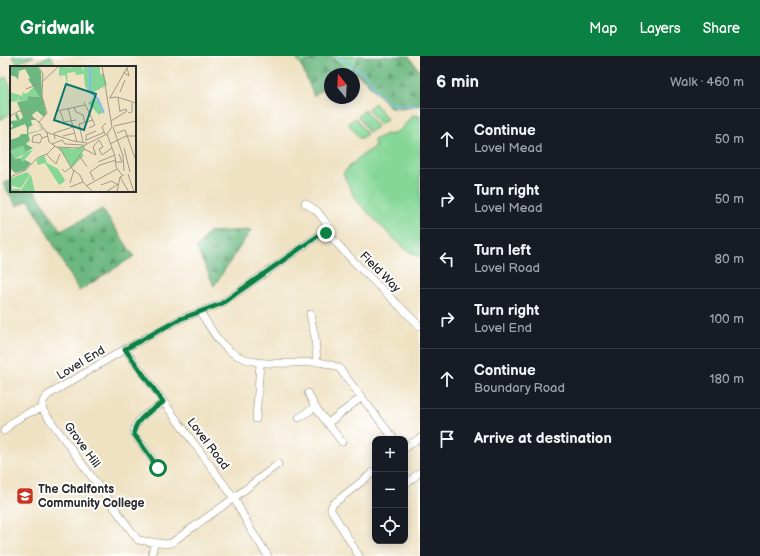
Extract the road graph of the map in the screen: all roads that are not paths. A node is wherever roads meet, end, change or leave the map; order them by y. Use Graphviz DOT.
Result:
graph roads {
  1 [pos="305,203"];
  2 [pos="326,233"];
  3 [pos="200,312"];
  4 [pos="310,314"];
  5 [pos="420,326"];
  6 [pos="125,349"];
  7 [pos="317,362"];
  8 [pos="260,363"];
  9 [pos="308,393"];
  10 [pos="362,397"];
  11 [pos="163,402"];
  12 [pos="315,407"];
  13 [pos="42,410"];
  14 [pos="299,418"];
  15 [pos="256,419"];
  16 [pos="328,423"];
  17 [pos="4,430"];
  18 [pos="392,436"];
  19 [pos="420,438"];
  20 [pos="342,442"];
  21 [pos="408,446"];
  22 [pos="278,464"];
  23 [pos="158,468"];
  24 [pos="374,472"];
  25 [pos="420,472"];
  26 [pos="408,482"];
  27 [pos="234,498"];
  28 [pos="154,542"];
  29 [pos="152,556"];
  30 [pos="268,556"];
  31 [pos="359,556"];
  1 -- 2 [label="street"];
  2 -- 3 [label="street, Lovel End"];
  2 -- 5 [label="street, Field Way"];
  3 -- 6 [label="street, Lovel End"];
  3 -- 8 [label="street"];
  4 -- 7 [label="street"];
  6 -- 11 [label="street, Lovel Road"];
  6 -- 13 [label="street, Lovel End"];
  7 -- 8 [label="street"];
  7 -- 10 [label="street"];
  8 -- 15 [label="street"];
  9 -- 12 [label="street"];
  10 -- 16 [label="street"];
  10 -- 18 [label="street"];
  11 -- 23 [label="street"];
  11 -- 27 [label="street, Lovel Road"];
  12 -- 14 [label="street"];
  12 -- 16 [label="street"];
  13 -- 17 [label="street"];
  13 -- 28 [label="street, Grove Hill"];
  16 -- 20 [label="street"];
  19 -- 21 [label="street"];
  22 -- 27 [label="street, Grove Hill"];
  24 -- 31 [label="street"];
  25 -- 26 [label="street"];
  27 -- 28 [label="street, Grove Hill"];
  27 -- 30 [label="street, Lovel Road"];
  28 -- 29 [label="street"];
}
